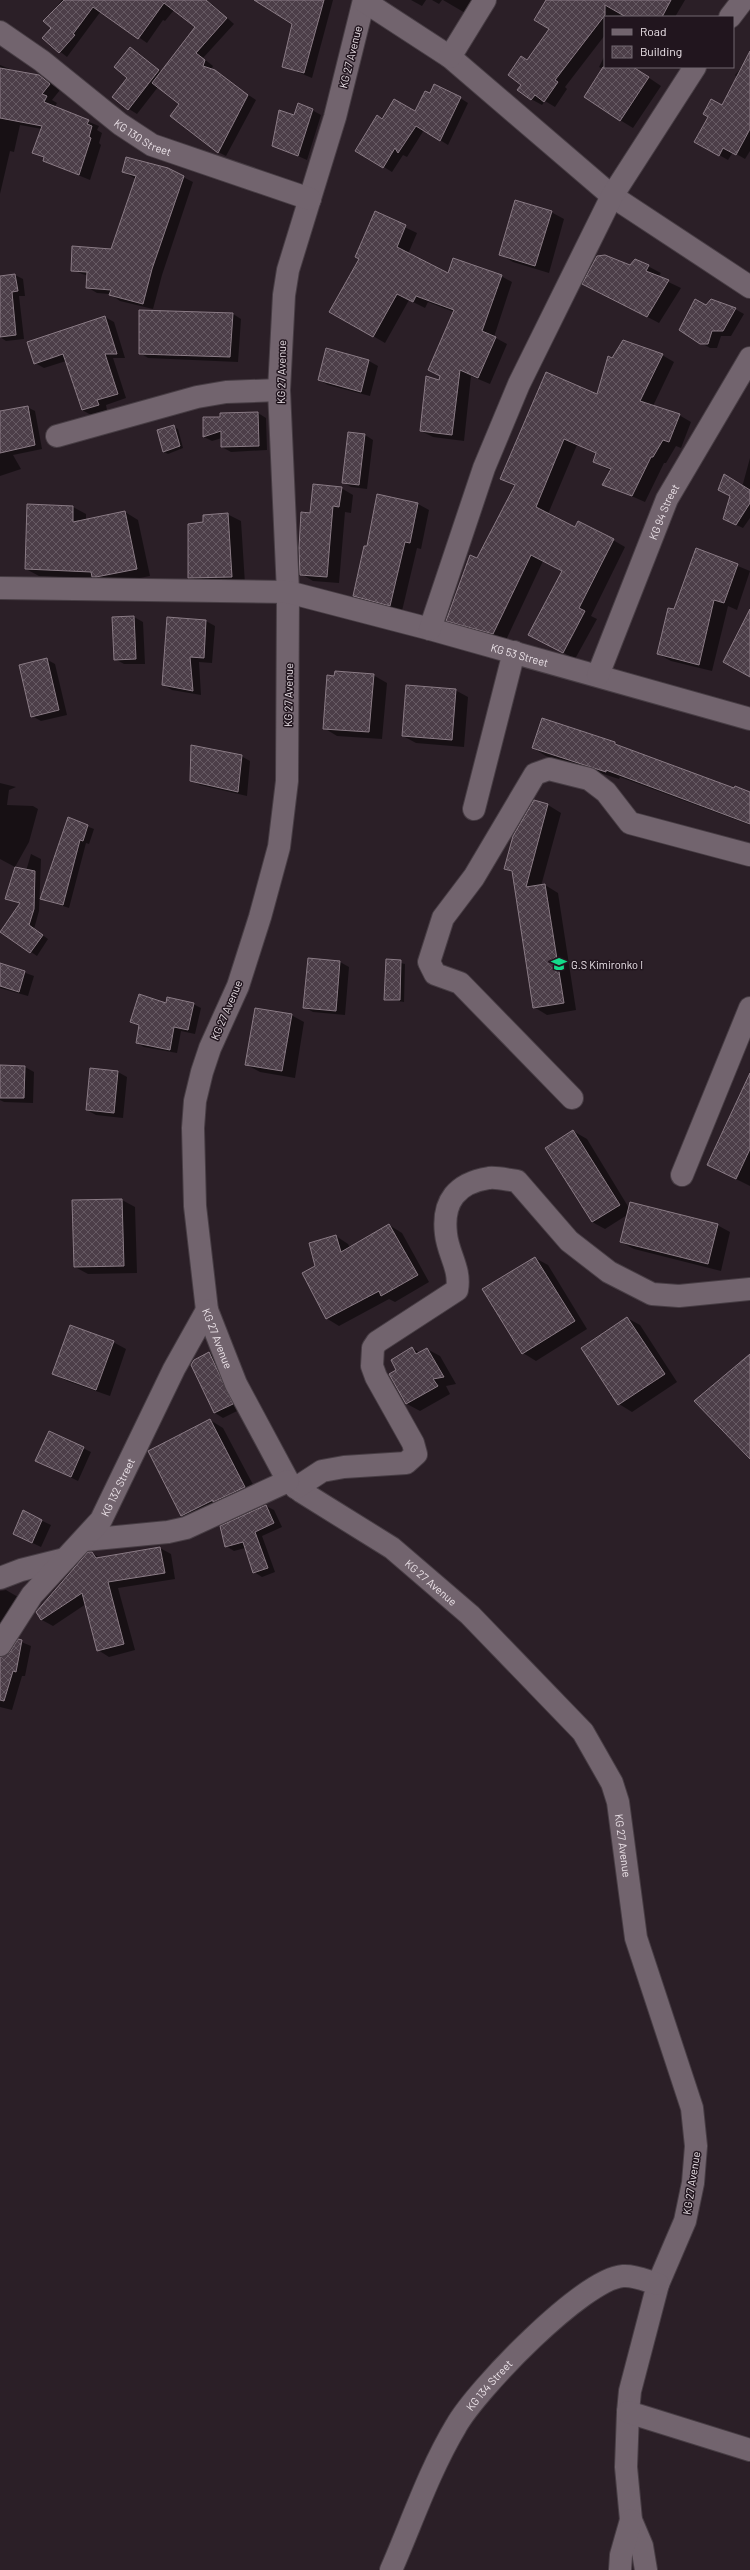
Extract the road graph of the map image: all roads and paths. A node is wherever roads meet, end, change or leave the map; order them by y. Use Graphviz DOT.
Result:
graph roads {
  1 [pos="485,0"];
  2 [pos="743,0"];
  3 [pos="364,1"];
  4 [pos="731,16"];
  5 [pos="0,32"];
  6 [pos="450,57"];
  7 [pos="694,68"];
  8 [pos="612,196"];
  9 [pos="310,199"];
  10 [pos="750,287"];
  11 [pos="750,358"];
  12 [pos="279,390"];
  13 [pos="57,436"];
  14 [pos="0,588"];
  15 [pos="288,592"];
  16 [pos="430,629"];
  17 [pos="514,652"];
  18 [pos="598,675"];
  19 [pos="750,719"];
  20 [pos="474,809"];
  21 [pos="750,855"];
  22 [pos="750,1008"];
  23 [pos="572,1098"];
  24 [pos="682,1175"];
  25 [pos="750,1289"];
  26 [pos="207,1310"];
  27 [pos="292,1484"];
  28 [pos="85,1540"];
  29 [pos="65,1559"];
  30 [pos="0,1578"];
  31 [pos="0,1645"];
  32 [pos="658,2284"];
  33 [pos="628,2412"];
  34 [pos="750,2450"];
  35 [pos="631,2520"];
  36 [pos="391,2570"];
  37 [pos="620,2570"];
  38 [pos="646,2570"];
  1 -- 6 [label="street"];
  2 -- 4 [label="street"];
  3 -- 6 [label="street"];
  3 -- 9 [label="street, KG 27 Avenue"];
  5 -- 9 [label="street, KG 130 Street"];
  6 -- 8 [label="street"];
  7 -- 8 [label="street"];
  8 -- 10 [label="street"];
  8 -- 16 [label="street"];
  9 -- 12 [label="street, KG 27 Avenue"];
  11 -- 18 [label="street, KG 94 Street"];
  12 -- 13 [label="street"];
  12 -- 15 [label="street, KG 27 Avenue"];
  14 -- 15 [label="street, KG 53 Street"];
  15 -- 16 [label="street, KG 53 Street"];
  15 -- 26 [label="street, KG 27 Avenue"];
  16 -- 17 [label="street, KG 53 Street"];
  17 -- 18 [label="street, KG 53 Street"];
  17 -- 20 [label="street"];
  18 -- 19 [label="street, KG 53 Street"];
  21 -- 23 [label="street"];
  22 -- 24 [label="street"];
  25 -- 27 [label="street"];
  26 -- 27 [label="street, KG 27 Avenue"];
  26 -- 28 [label="street, KG 132 Street"];
  27 -- 28 [label="street"];
  27 -- 32 [label="street, KG 27 Avenue"];
  28 -- 29 [label="street, KG 132 Street"];
  29 -- 30 [label="street"];
  29 -- 31 [label="street, KG 132 Street"];
  32 -- 33 [label="street, KG 27 Avenue"];
  32 -- 36 [label="street, KG 134 Street"];
  33 -- 34 [label="street"];
  33 -- 35 [label="street, KG 27 Avenue"];
  35 -- 37 [label="street, KG 27 Avenue"];
  35 -- 38 [label="street, KG 27 Avenue"];
}
